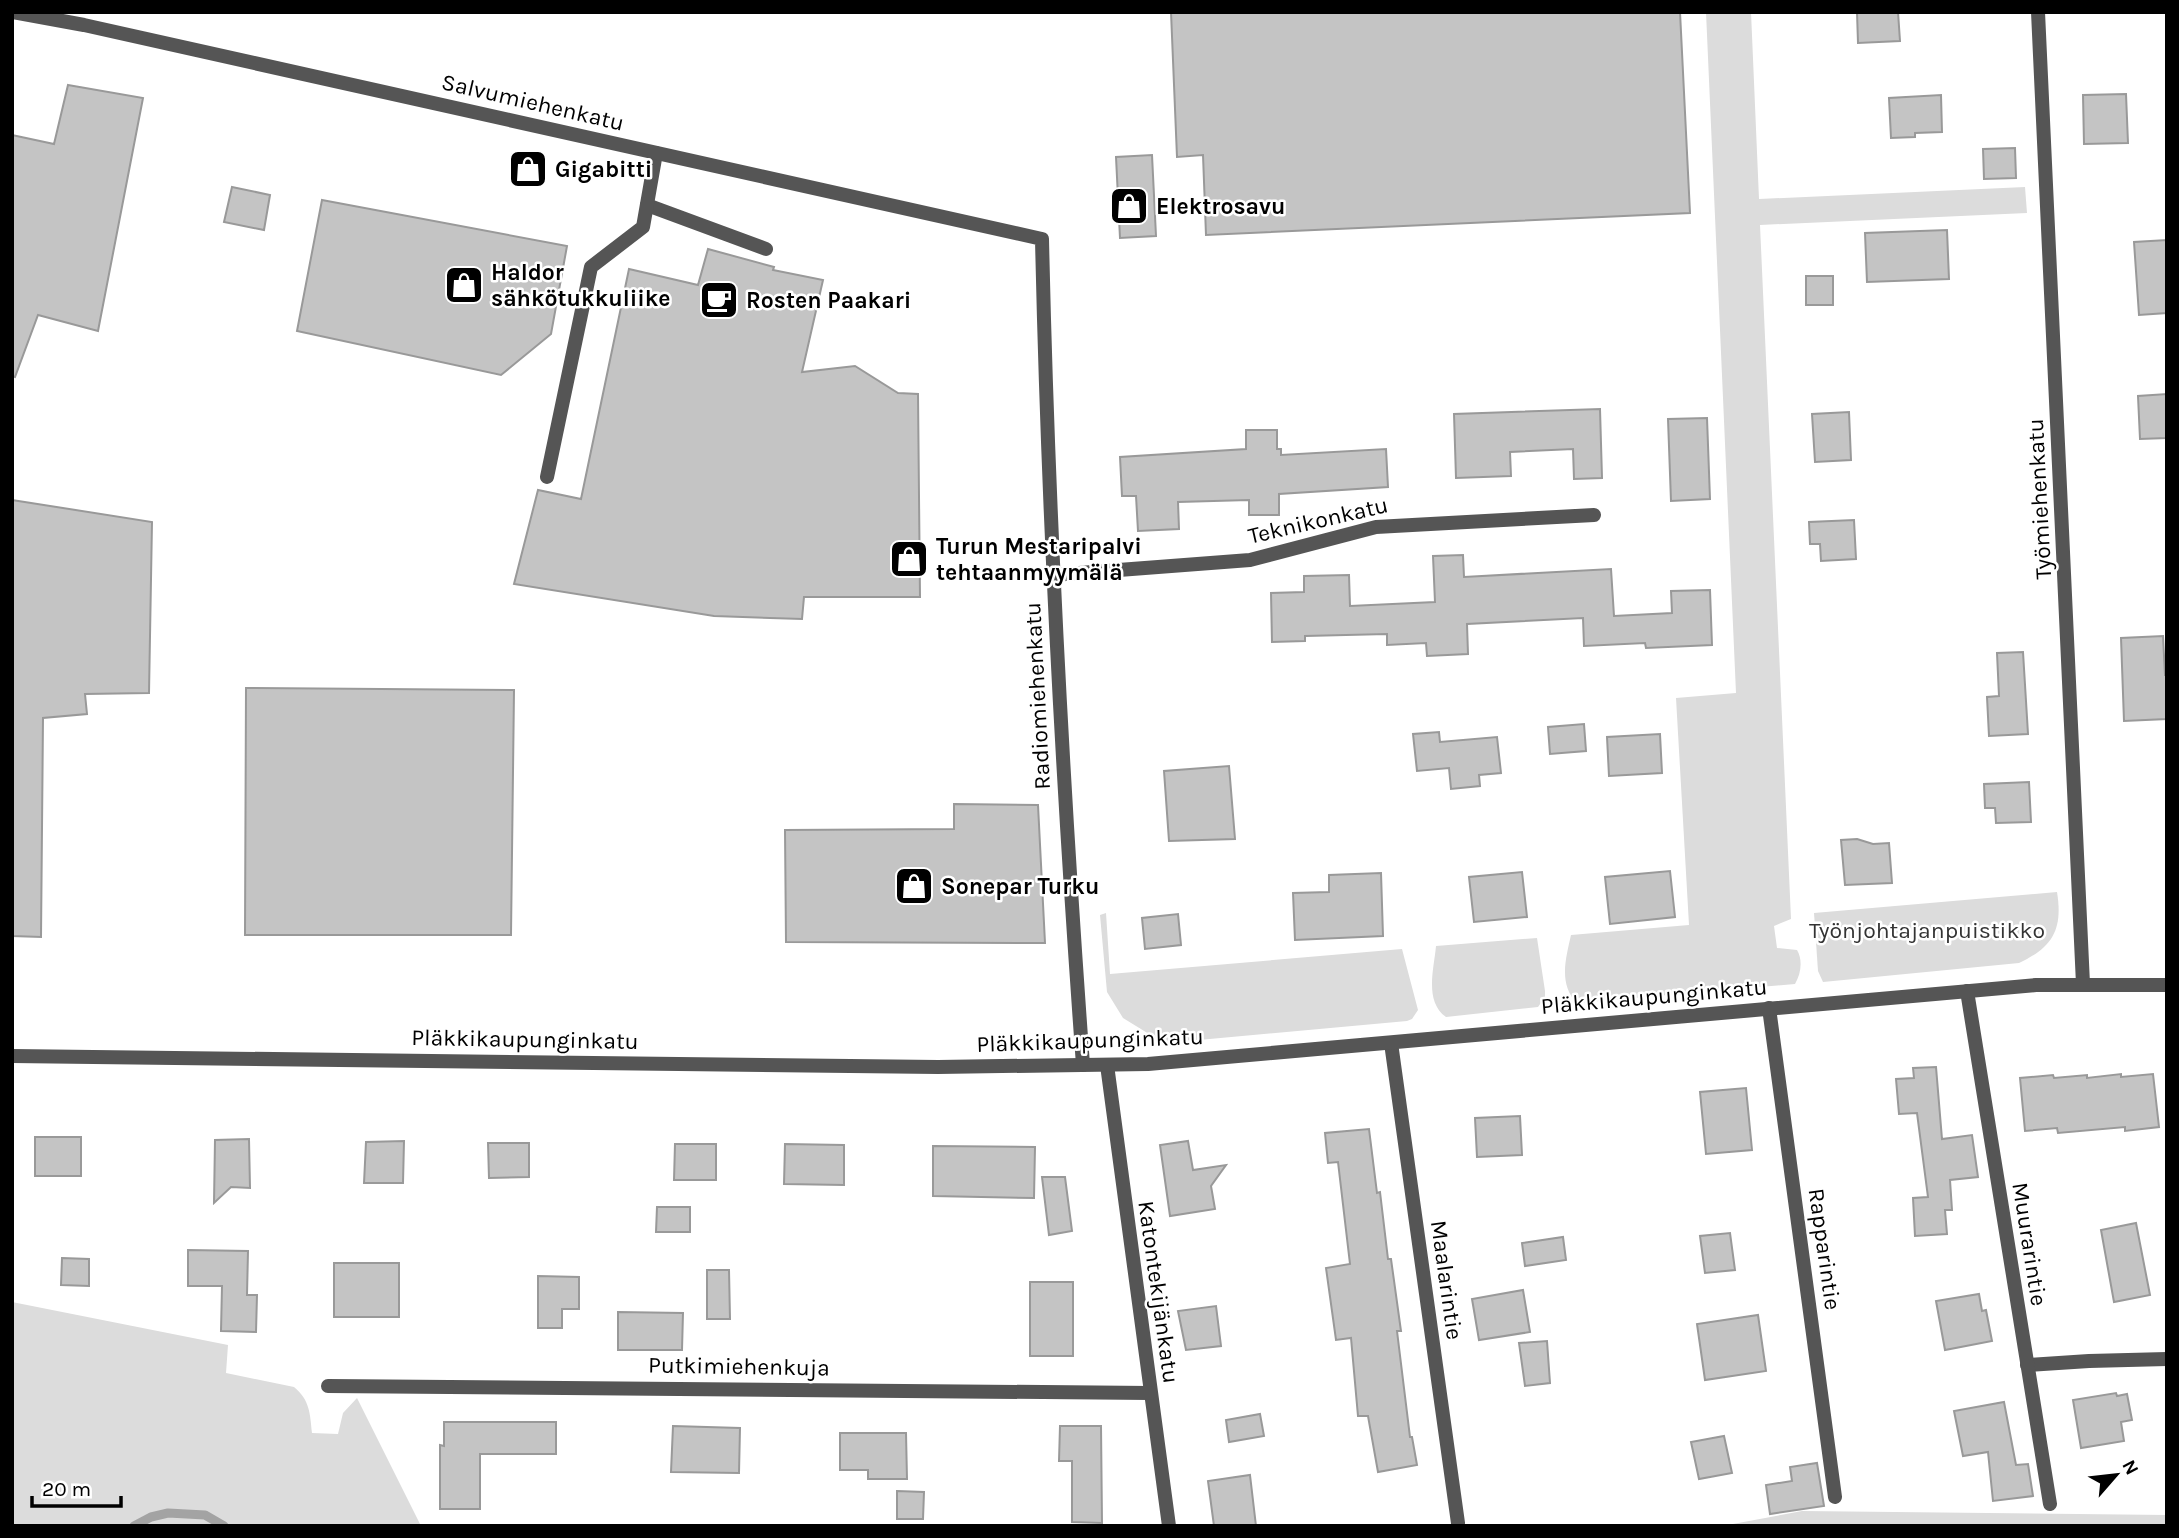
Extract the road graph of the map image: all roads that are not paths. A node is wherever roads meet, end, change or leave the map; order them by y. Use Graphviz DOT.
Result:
graph roads {
  1 [pos="13,12"];
  2 [pos="2038,12"];
  3 [pos="656,153"];
  4 [pos="647,205"];
  5 [pos="1042,239"];
  6 [pos="766,249"];
  7 [pos="547,477"];
  8 [pos="1594,515"];
  9 [pos="1053,575"];
  10 [pos="2083,984"];
  11 [pos="2167,985"];
  12 [pos="1967,991"];
  13 [pos="1769,1008"];
  14 [pos="1391,1043"];
  15 [pos="12,1056"];
  16 [pos="1083,1065"];
  17 [pos="1107,1065"];
  18 [pos="2167,1359"];
  19 [pos="2027,1365"];
  20 [pos="328,1386"];
  21 [pos="1150,1393"];
  22 [pos="1835,1497"];
  23 [pos="2050,1504"];
  24 [pos="1458,1523"];
  25 [pos="1169,1526"];
  1 -- 3 [label="street, Salvumiehenkatu"];
  2 -- 10 [label="street, Työmiehenkatu"];
  3 -- 4 [label="street"];
  3 -- 5 [label="street, Salvumiehenkatu"];
  4 -- 6 [label="street"];
  4 -- 7 [label="street"];
  5 -- 9 [label="street, Radiomiehenkatu"];
  8 -- 9 [label="street, Teknikonkatu"];
  9 -- 16 [label="street, Radiomiehenkatu"];
  10 -- 11 [label="street, Pläkkikaupunginkatu"];
  10 -- 12 [label="street, Pläkkikaupunginkatu"];
  12 -- 13 [label="street, Pläkkikaupunginkatu"];
  12 -- 19 [label="street, Muurarintie"];
  13 -- 14 [label="street, Pläkkikaupunginkatu"];
  13 -- 22 [label="street, Rapparintie"];
  14 -- 17 [label="street, Pläkkikaupunginkatu"];
  14 -- 24 [label="street, Maalarintie"];
  15 -- 16 [label="street, Pläkkikaupunginkatu"];
  16 -- 17 [label="street, Pläkkikaupunginkatu"];
  17 -- 21 [label="street, Katontekijänkatu"];
  18 -- 19 [label="street"];
  19 -- 23 [label="street, Muurarintie"];
  20 -- 21 [label="street, Putkimiehenkuja"];
  21 -- 25 [label="street, Katontekijänkatu"];
}
